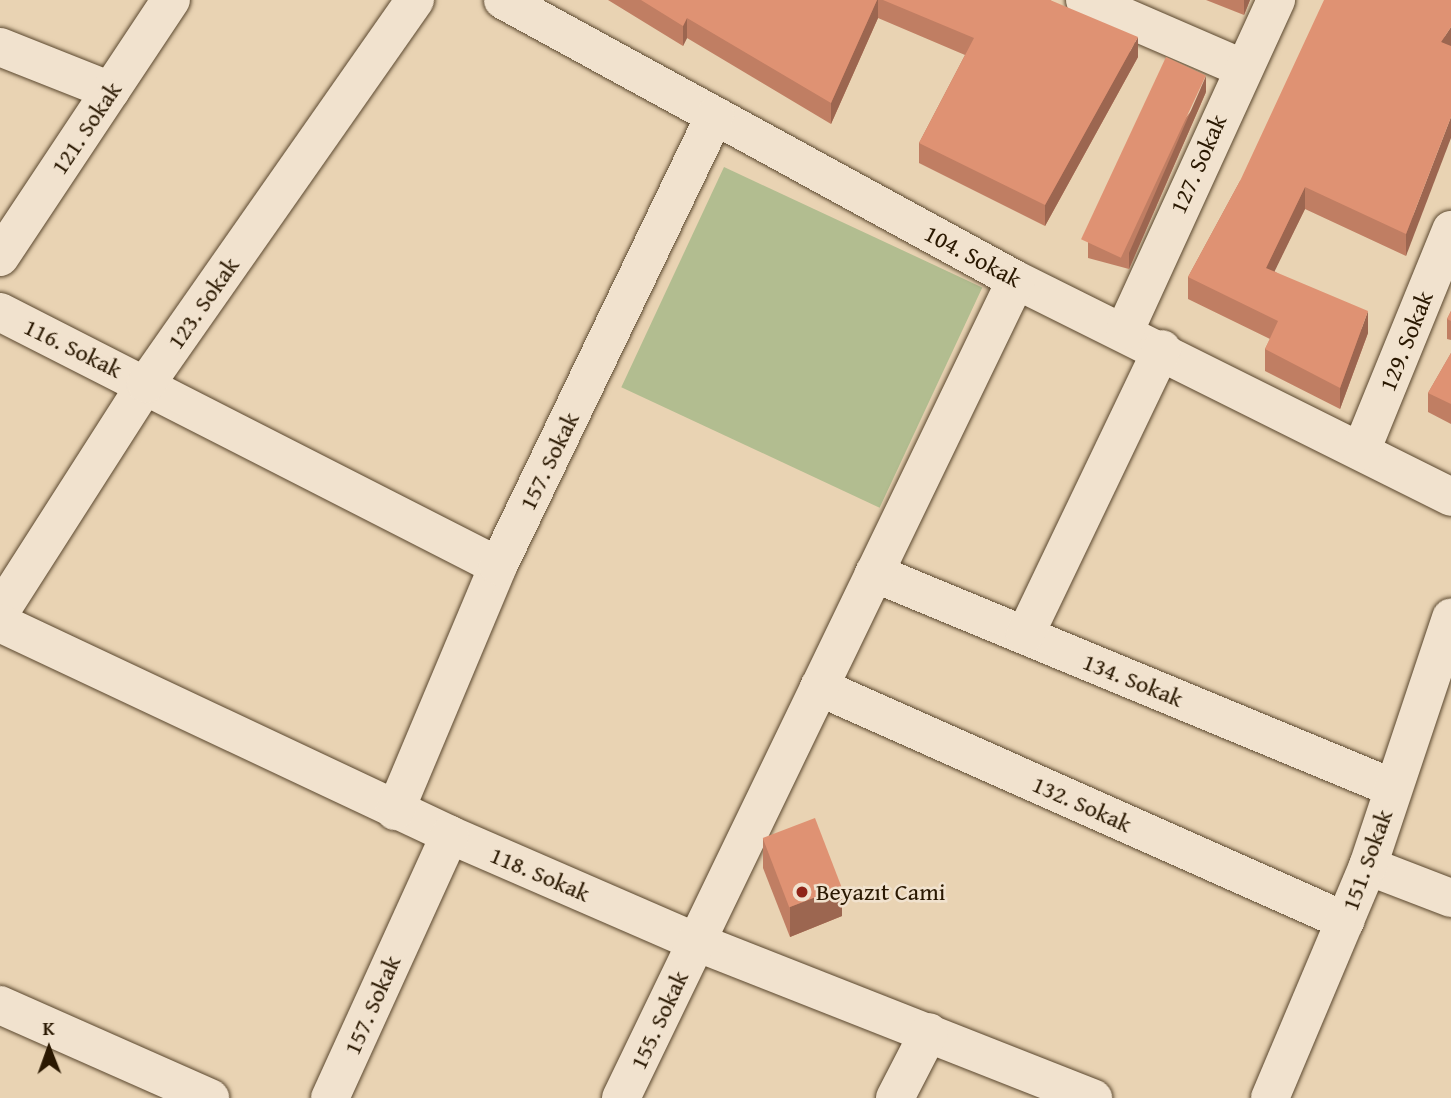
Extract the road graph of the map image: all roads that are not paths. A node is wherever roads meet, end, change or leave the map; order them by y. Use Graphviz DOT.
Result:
graph roads {
  1 [pos="171,0"];
  2 [pos="415,0"];
  3 [pos="503,0"];
  4 [pos="1085,0"];
  5 [pos="1276,0"];
  6 [pos="0,47"];
  7 [pos="1240,67"];
  8 [pos="111,91"];
  9 [pos="715,116"];
  10 [pos="1451,230"];
  11 [pos="0,257"];
  12 [pos="1016,280"];
  13 [pos="0,312"];
  14 [pos="1125,330"];
  15 [pos="1162,349"];
  16 [pos="146,384"];
  17 [pos="1361,451"];
  18 [pos="1451,497"];
  19 [pos="498,566"];
  20 [pos="874,573"];
  21 [pos="10,575"];
  22 [pos="0,612"];
  23 [pos="1451,618"];
  24 [pos="0,623"];
  25 [pos="1025,635"];
  26 [pos="1443,657"];
  27 [pos="819,687"];
  28 [pos="1393,788"];
  29 [pos="395,811"];
  30 [pos="450,835"];
  31 [pos="1368,866"];
  32 [pos="1451,898"];
  33 [pos="1345,921"];
  34 [pos="696,942"];
  35 [pos="0,1005"];
  36 [pos="929,1032"];
  37 [pos="210,1098"];
  38 [pos="330,1098"];
  39 [pos="621,1098"];
  40 [pos="895,1098"];
  41 [pos="1093,1098"];
  42 [pos="1270,1098"];
  1 -- 8 [label="street, 121. Sokak"];
  2 -- 16 [label="street, 123. Sokak"];
  3 -- 9 [label="street, 104. Sokak"];
  4 -- 7 [label="street"];
  5 -- 7 [label="street, 127. Sokak"];
  6 -- 8 [label="street"];
  7 -- 14 [label="street, 127. Sokak"];
  8 -- 11 [label="street, 121. Sokak"];
  9 -- 12 [label="street, 104. Sokak"];
  9 -- 19 [label="street, 157. Sokak"];
  10 -- 17 [label="street, 129. Sokak"];
  12 -- 14 [label="street, 104. Sokak"];
  12 -- 20 [label="street, 155. Sokak"];
  13 -- 16 [label="street, 116. Sokak"];
  14 -- 15 [label="street, 104. Sokak"];
  15 -- 17 [label="street, 104. Sokak"];
  15 -- 25 [label="street"];
  16 -- 19 [label="street, 116. Sokak"];
  16 -- 21 [label="street, 123. Sokak"];
  17 -- 18 [label="street, 104. Sokak"];
  19 -- 29 [label="street, 157. Sokak"];
  20 -- 25 [label="street, 134. Sokak"];
  20 -- 27 [label="street, 155. Sokak"];
  21 -- 22 [label="street, 123. Sokak"];
  23 -- 26 [label="street, 151. Sokak"];
  24 -- 29 [label="street, 118. Sokak"];
  25 -- 28 [label="street, 134. Sokak"];
  26 -- 28 [label="street, 151. Sokak"];
  27 -- 33 [label="street, 132. Sokak"];
  27 -- 34 [label="street, 155. Sokak"];
  28 -- 31 [label="street, 151. Sokak"];
  29 -- 30 [label="street, 118. Sokak"];
  30 -- 34 [label="street, 118. Sokak"];
  30 -- 38 [label="street, 157. Sokak"];
  31 -- 32 [label="street"];
  31 -- 33 [label="street, 151. Sokak"];
  33 -- 42 [label="street, 151. Sokak"];
  34 -- 36 [label="street, 118. Sokak"];
  34 -- 39 [label="street, 155. Sokak"];
  35 -- 37 [label="street"];
  36 -- 40 [label="street"];
  36 -- 41 [label="street, 118. Sokak"];
}
